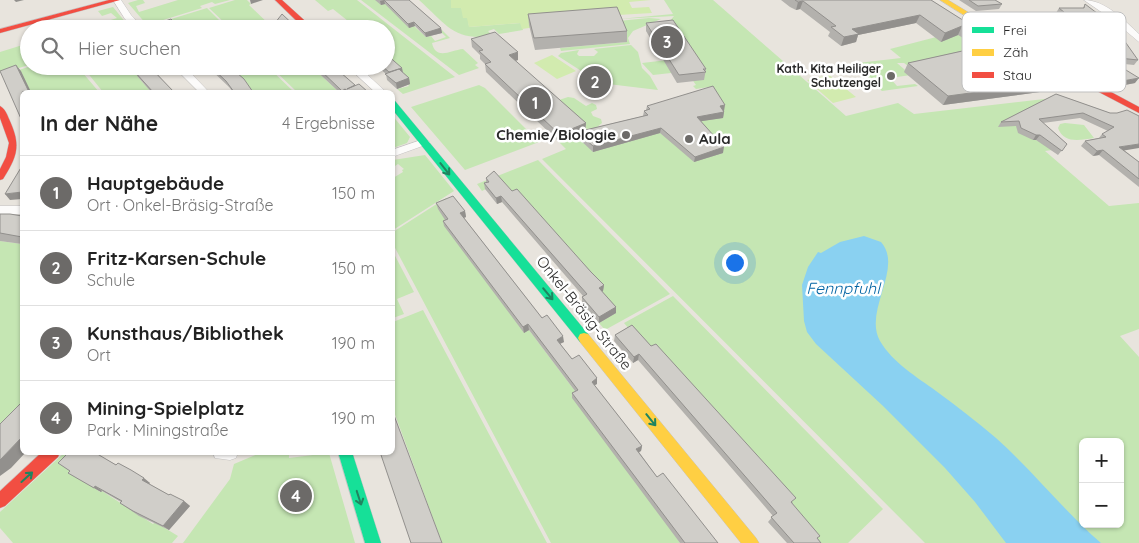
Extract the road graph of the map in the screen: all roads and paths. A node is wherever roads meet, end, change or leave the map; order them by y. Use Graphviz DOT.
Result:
graph roads {
  1 [pos="76,0"];
  2 [pos="117,0"];
  3 [pos="278,0"];
  4 [pos="943,0"];
  5 [pos="1088,0"];
  6 [pos="963,12"];
  7 [pos="1107,12"];
  8 [pos="0,20"];
  9 [pos="44,20"];
  10 [pos="131,20"];
  11 [pos="300,20"];
  12 [pos="20,27"];
  13 [pos="1126,27"];
  14 [pos="0,32"];
  15 [pos="1139,39"];
  16 [pos="187,75"];
  17 [pos="362,75"];
  18 [pos="202,90"];
  19 [pos="379,90"];
  20 [pos="1105,92"];
  21 [pos="395,107"];
  22 [pos="0,109"];
  23 [pos="1139,110"];
  24 [pos="424,142"];
  25 [pos="395,153"];
  26 [pos="0,177"];
  27 [pos="0,210"];
  28 [pos="20,210"];
  29 [pos="50,455"];
  30 [pos="346,455"];
  31 [pos="0,501"];
  32 [pos="373,543"];
  33 [pos="751,543"];
  1 -- 8 [label="street"];
  2 -- 9 [label="street"];
  2 -- 10 [label="street"];
  3 -- 11 [label="street"];
  4 -- 6 [label="street"];
  5 -- 7 [label="street"];
  12 -- 14 [label="street"];
  13 -- 15 [label="street"];
  16 -- 18 [label="street"];
  17 -- 19 [label="street"];
  20 -- 23 [label="street"];
  21 -- 24 [label="street, Onkel-Bräsig-Straße"];
  22 -- 26 [label="street"];
  24 -- 25 [label="street"];
  24 -- 33 [label="street, Onkel-Bräsig-Straße, one-way"];
  27 -- 28 [label="street"];
  31 -- 29 [label="street, one-way"];
  30 -- 32 [label="street, one-way"];
}
